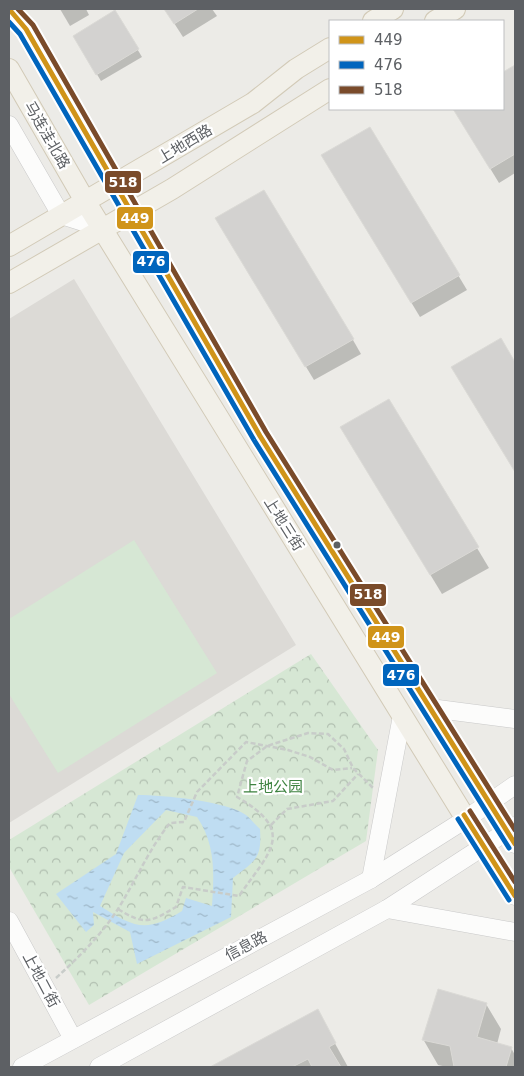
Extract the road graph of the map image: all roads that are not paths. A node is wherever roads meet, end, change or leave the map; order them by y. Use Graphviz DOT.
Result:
graph roads {
  1 [pos="9,9"];
  2 [pos="393,9"];
  3 [pos="455,9"];
  4 [pos="375,20"];
  5 [pos="438,20"];
  6 [pos="329,49"];
  7 [pos="9,69"];
  8 [pos="329,90"];
  9 [pos="9,125"];
  10 [pos="116,184"];
  11 [pos="85,201"];
  12 [pos="131,211"];
  13 [pos="61,214"];
  14 [pos="102,228"];
  15 [pos="9,246"];
  16 [pos="9,283"];
  17 [pos="430,708"];
  18 [pos="402,716"];
  19 [pos="515,719"];
  20 [pos="515,785"];
  21 [pos="490,804"];
  22 [pos="466,820"];
  23 [pos="513,834"];
  24 [pos="484,847"];
  25 [pos="371,878"];
  26 [pos="515,896"];
  27 [pos="387,909"];
  28 [pos="9,920"];
  29 [pos="515,932"];
  30 [pos="73,1039"];
  31 [pos="22,1067"];
  32 [pos="99,1067"];
  1 -- 10 [label="main road"];
  2 -- 4 [label="main road"];
  3 -- 5 [label="main road"];
  6 -- 10 [label="main road, 上地西路"];
  7 -- 11 [label="main road, 马连洼北路"];
  8 -- 12 [label="main road, 上地西路"];
  9 -- 13 [label="main road, 马连洼北路"];
  10 -- 11 [label="main road, 上地西路"];
  10 -- 12 [label="main road, 上地三街"];
  11 -- 13 [label="main road, 上地西路"];
  11 -- 14 [label="main road, 马连洼北路"];
  12 -- 14 [label="main road, 上地西路"];
  12 -- 17 [label="main road, 上地三街"];
  13 -- 14 [label="main road"];
  13 -- 15 [label="main road, 上地西路"];
  14 -- 16 [label="main road, 上地西路"];
  14 -- 18 [label="main road, 上地三街"];
  17 -- 19 [label="main road"];
  17 -- 21 [label="main road, 上地三街"];
  18 -- 22 [label="main road, 上地三街"];
  18 -- 25 [label="main road"];
  20 -- 21 [label="main road, 信息路"];
  21 -- 22 [label="main road, 信息路"];
  21 -- 23 [label="main road"];
  22 -- 24 [label="main road"];
  22 -- 25 [label="main road, 信息路"];
  23 -- 24 [label="main road"];
  24 -- 26 [label="main road"];
  24 -- 27 [label="main road"];
  25 -- 30 [label="main road, 信息路"];
  27 -- 29 [label="main road"];
  27 -- 32 [label="main road"];
  28 -- 30 [label="main road, 上地二街"];
  30 -- 31 [label="main road, 信息路"];
}
